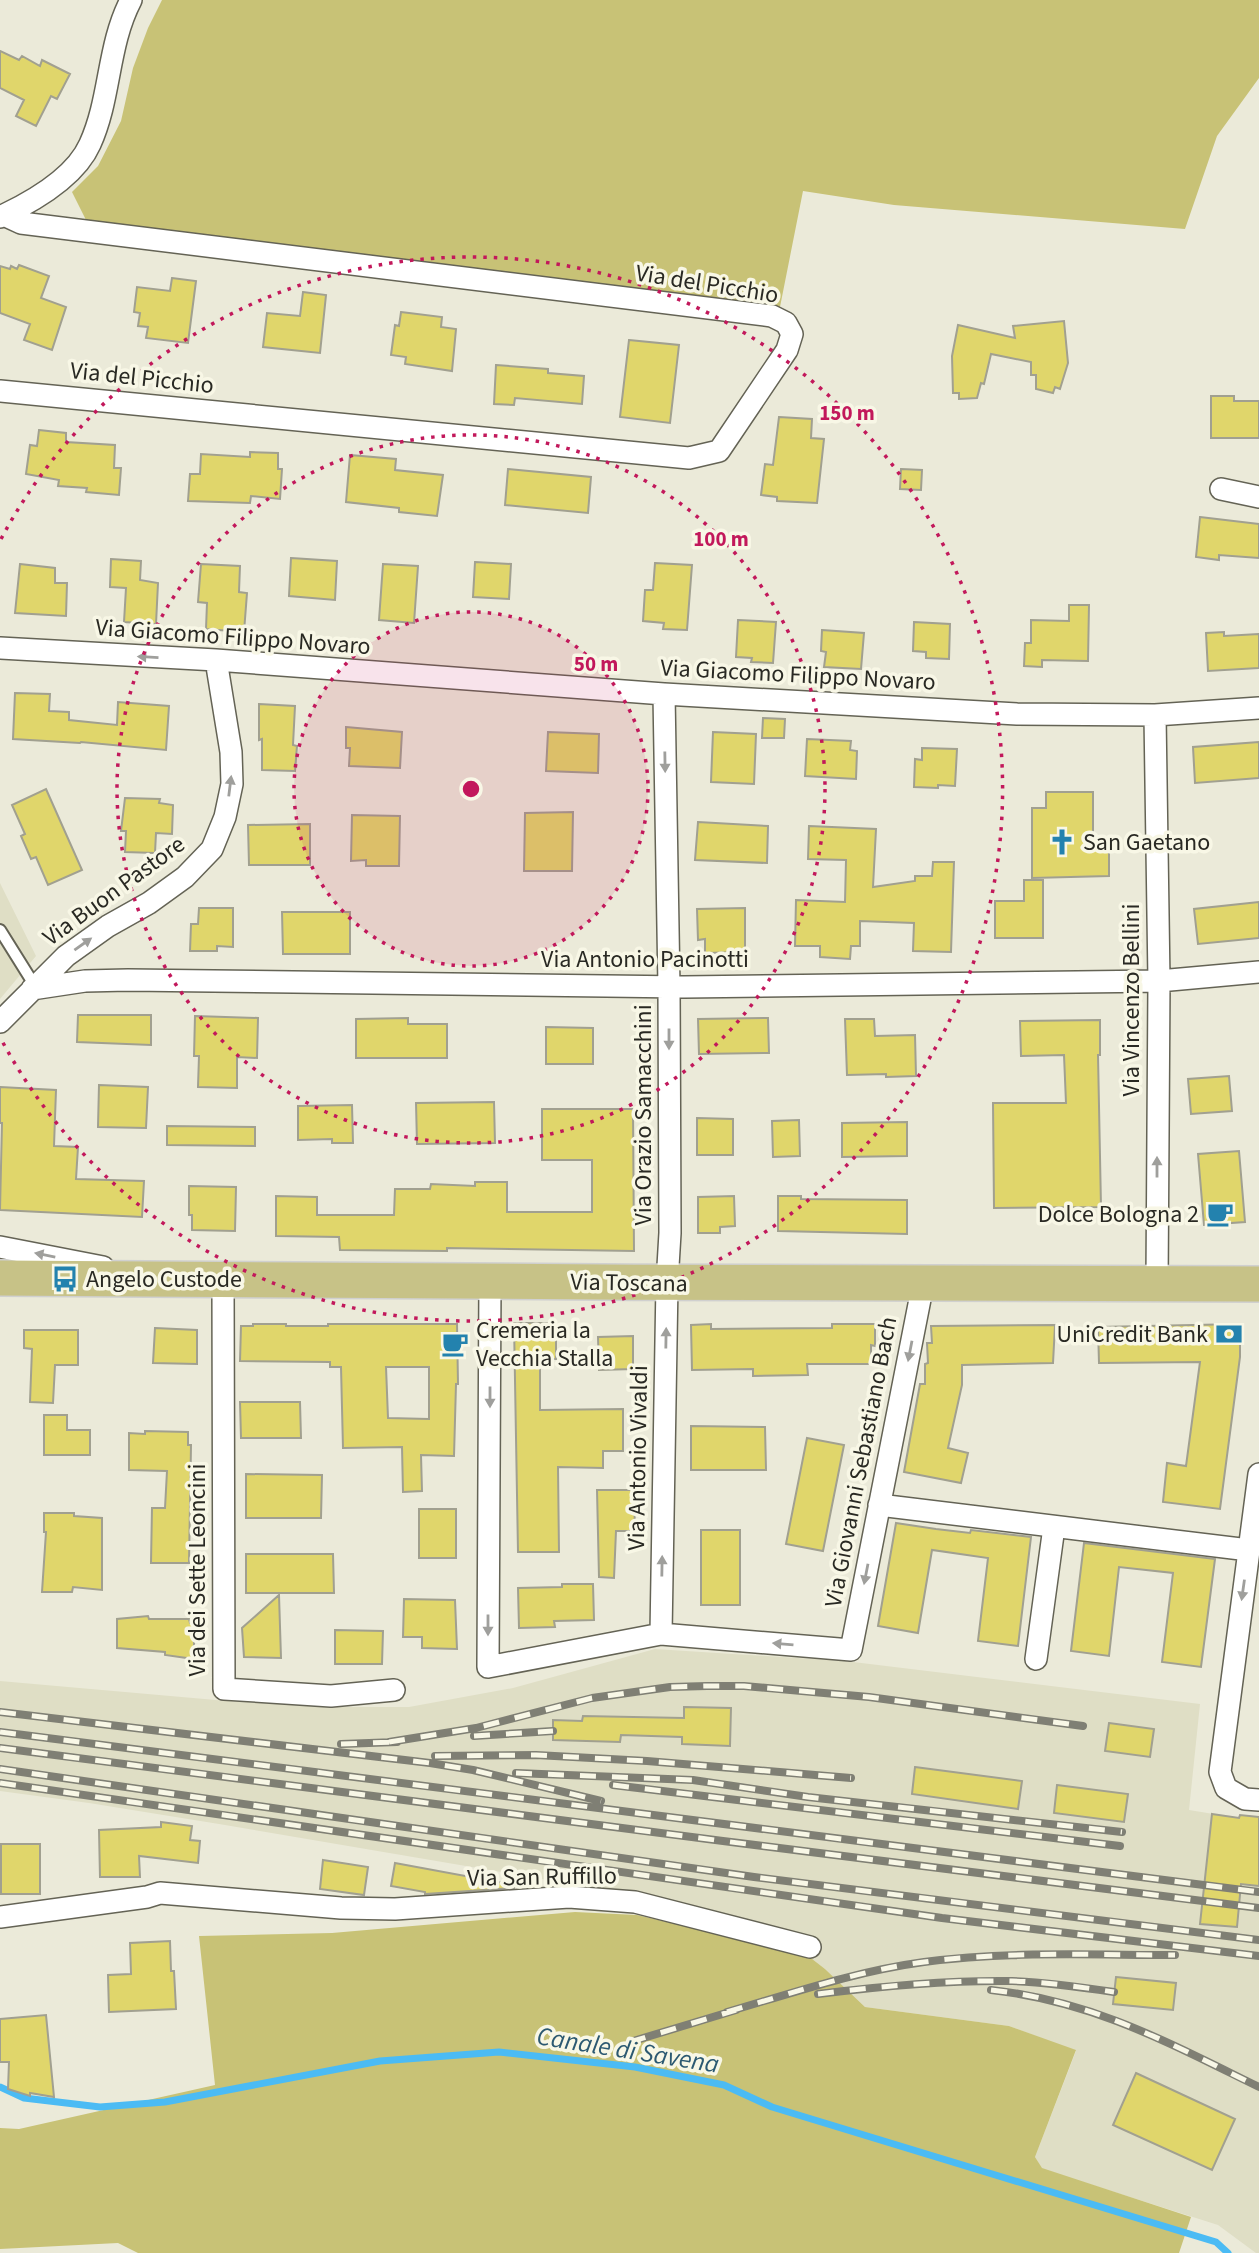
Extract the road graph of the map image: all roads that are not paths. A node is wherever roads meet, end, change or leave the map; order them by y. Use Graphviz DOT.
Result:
graph roads {
  1 [pos="131,0"];
  2 [pos="2,216"];
  3 [pos="0,391"];
  4 [pos="1222,489"];
  5 [pos="1259,496"];
  6 [pos="0,648"];
  7 [pos="216,660"];
  8 [pos="664,694"];
  9 [pos="1259,708"];
  10 [pos="1155,715"];
  11 [pos="0,930"];
  12 [pos="1259,972"];
  13 [pos="1159,981"];
  14 [pos="34,987"];
  15 [pos="669,987"];
  16 [pos="0,1022"];
  17 [pos="0,1247"];
  18 [pos="0,1278"];
  19 [pos="160,1280"];
  20 [pos="223,1280"];
  21 [pos="490,1280"];
  22 [pos="667,1283"];
  23 [pos="923,1284"];
  24 [pos="1157,1284"];
  25 [pos="1259,1284"];
  26 [pos="1259,1474"];
  27 [pos="880,1506"];
  28 [pos="1054,1527"];
  29 [pos="1248,1550"];
  30 [pos="660,1634"];
  31 [pos="1036,1659"];
  32 [pos="394,1690"];
  33 [pos="1259,1800"];
  34 [pos="0,1917"];
  35 [pos="810,1947"];
  1 -- 2 [label="street"];
  2 -- 3 [label="street, Via del Picchio"];
  4 -- 5 [label="street"];
  7 -- 6 [label="street, Via Giacomo Filippo Novaro, one-way"];
  7 -- 8 [label="street, Via Giacomo Filippo Novaro"];
  14 -- 7 [label="street, Via Buon Pastore, one-way"];
  8 -- 10 [label="street, Via Giacomo Filippo Novaro"];
  8 -- 15 [label="street, Via Orazio Samacchini, one-way"];
  9 -- 10 [label="street, Via Giacomo Filippo Novaro"];
  10 -- 13 [label="street, Via Vincenzo Bellini"];
  11 -- 14 [label="lane"];
  12 -- 13 [label="street, Via Antonio Pacinotti"];
  13 -- 15 [label="street, Via Antonio Pacinotti"];
  24 -- 13 [label="street, Via Vincenzo Bellini, one-way"];
  14 -- 15 [label="street, Via Antonio Pacinotti"];
  14 -- 16 [label="street, Via Buon Pastore"];
  15 -- 22 [label="street, Via Orazio Samacchini, one-way"];
  19 -- 17 [label="street, one-way"];
  18 -- 19 [label="main road, Via Toscana"];
  19 -- 20 [label="main road, Via Toscana"];
  20 -- 21 [label="main road, Via Toscana"];
  20 -- 32 [label="street, Via dei Sette Leoncini"];
  21 -- 22 [label="main road, Via Toscana"];
  21 -- 30 [label="street, one-way"];
  22 -- 23 [label="main road, Via Toscana"];
  30 -- 22 [label="street, Via Antonio Vivaldi, one-way"];
  23 -- 24 [label="main road, Via Toscana"];
  23 -- 27 [label="street, Via Giovanni Sebastiano Bach, one-way"];
  24 -- 25 [label="main road, Via Toscana"];
  26 -- 29 [label="street"];
  27 -- 28 [label="street"];
  27 -- 30 [label="street, Via Giovanni Sebastiano Bach, one-way"];
  28 -- 29 [label="street"];
  28 -- 31 [label="street"];
  29 -- 33 [label="street, one-way"];
  34 -- 35 [label="street, Via San Ruffillo"];
}
